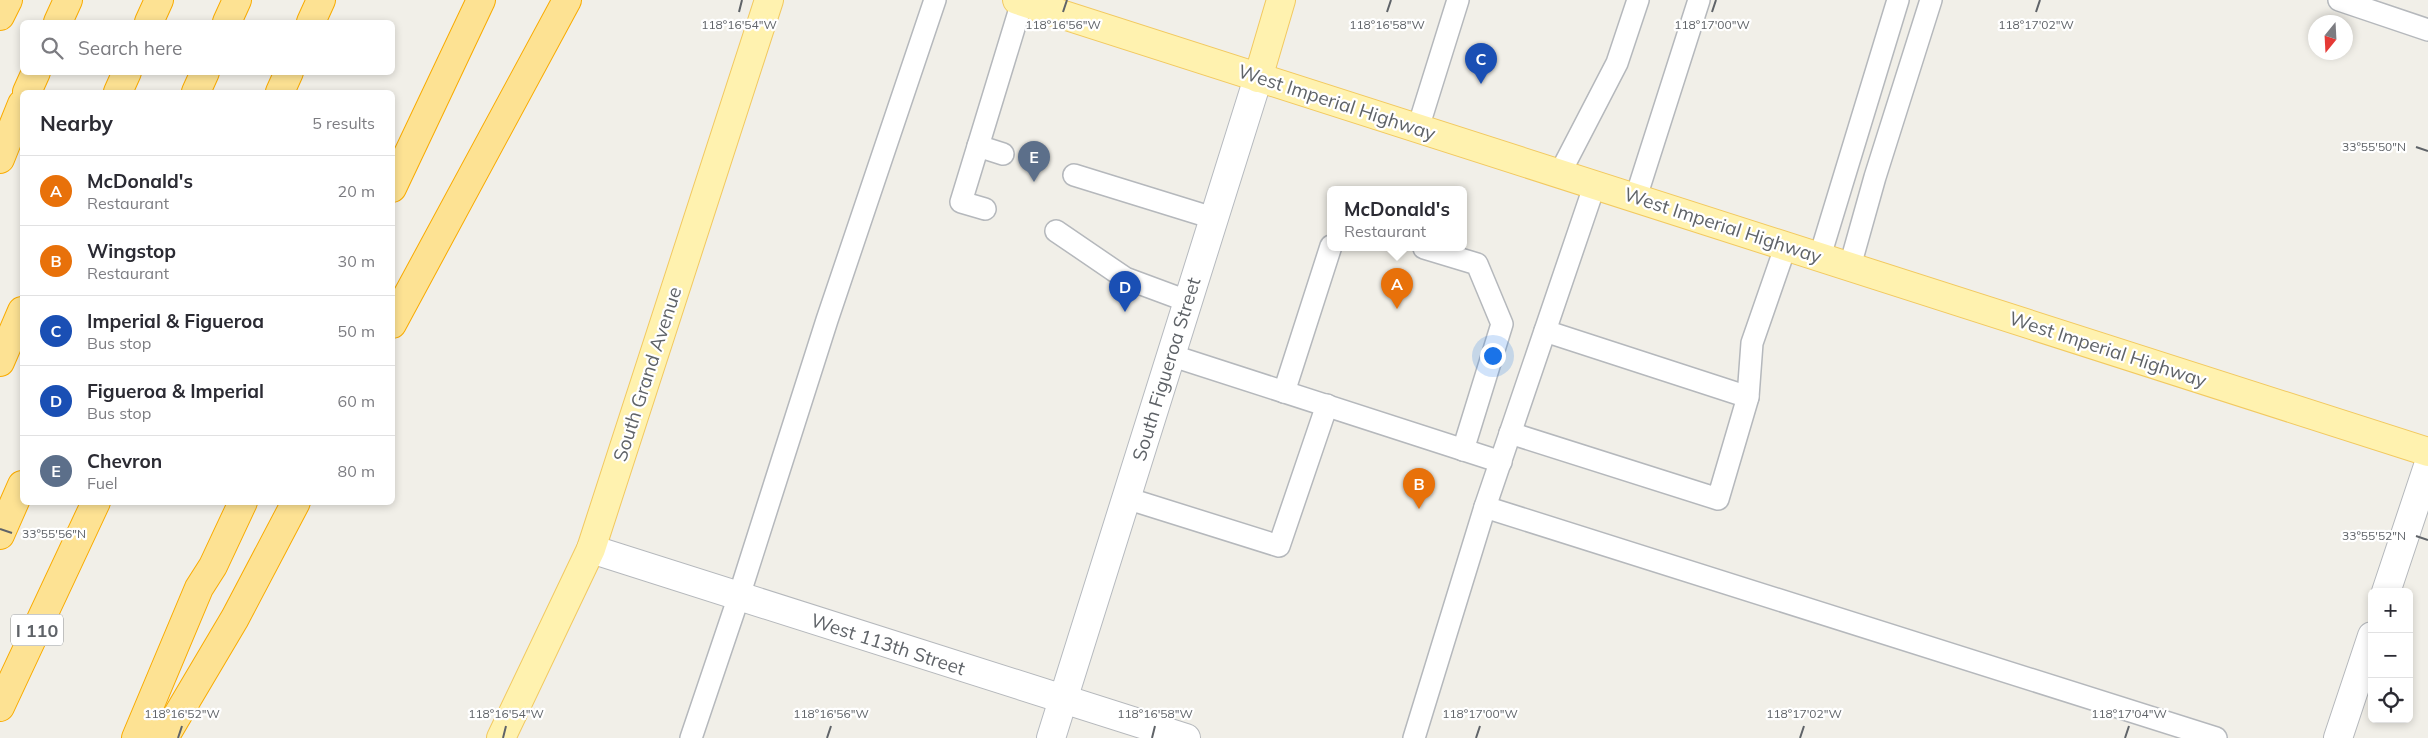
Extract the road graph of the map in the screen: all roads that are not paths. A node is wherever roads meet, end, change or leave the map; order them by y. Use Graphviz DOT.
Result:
graph roads {
  1 [pos="8,0"];
  2 [pos="68,0"];
  3 [pos="159,0"];
  4 [pos="237,0"];
  5 [pos="322,0"];
  6 [pos="481,0"];
  7 [pos="567,0"];
  8 [pos="769,0"];
  9 [pos="935,0"];
  10 [pos="1280,0"];
  11 [pos="1458,0"];
  12 [pos="1638,0"];
  13 [pos="1699,0"];
  14 [pos="1898,0"];
  15 [pos="1931,0"];
  16 [pos="2339,0"];
  17 [pos="1020,1"];
  18 [pos="0,16"];
  19 [pos="59,20"];
  20 [pos="150,20"];
  21 [pos="228,20"];
  22 [pos="312,20"];
  23 [pos="2428,30"];
  24 [pos="35,75"];
  25 [pos="126,75"];
  26 [pos="204,75"];
  27 [pos="288,75"];
  28 [pos="1258,78"];
  29 [pos="28,90"];
  30 [pos="119,90"];
  31 [pos="197,90"];
  32 [pos="281,90"];
  33 [pos="20,109"];
  34 [pos="1418,128"];
  35 [pos="978,146"];
  36 [pos="1003,154"];
  37 [pos="0,159"];
  38 [pos="1560,173"];
  39 [pos="1074,176"];
  40 [pos="395,182"];
  41 [pos="1595,184"];
  42 [pos="1636,197"];
  43 [pos="985,209"];
  44 [pos="1213,218"];
  45 [pos="1056,231"];
  46 [pos="1786,245"];
  47 [pos="1329,251"];
  48 [pos="1434,251"];
  49 [pos="1820,256"];
  50 [pos="1850,266"];
  51 [pos="1188,301"];
  52 [pos="20,316"];
  53 [pos="395,318"];
  54 [pos="1545,331"];
  55 [pos="1170,355"];
  56 [pos="0,362"];
  57 [pos="1284,392"];
  58 [pos="1748,397"];
  59 [pos="1326,405"];
  60 [pos="1510,433"];
  61 [pos="1463,450"];
  62 [pos="2428,452"];
  63 [pos="1501,462"];
  64 [pos="2428,466"];
  65 [pos="20,489"];
  66 [pos="1126,498"];
  67 [pos="95,505"];
  68 [pos="242,505"];
  69 [pos="294,505"];
  70 [pos="1485,507"];
  71 [pos="0,534"];
  72 [pos="590,549"];
  73 [pos="2387,588"];
  74 [pos="739,596"];
  75 [pos="2368,648"];
  76 [pos="1063,699"];
  77 [pos="0,707"];
  78 [pos="136,738"];
  79 [pos="164,738"];
  80 [pos="501,738"];
  81 [pos="691,738"];
  82 [pos="1051,738"];
  83 [pos="1186,738"];
  84 [pos="1414,738"];
  85 [pos="2216,738"];
  86 [pos="2338,738"];
  1 -- 18 [label="highway"];
  2 -- 19 [label="highway"];
  3 -- 20 [label="highway"];
  4 -- 21 [label="highway"];
  5 -- 22 [label="highway"];
  6 -- 40 [label="highway"];
  7 -- 53 [label="highway"];
  8 -- 72 [label="main road, South Grand Avenue"];
  9 -- 74 [label="lane"];
  10 -- 28 [label="main road, South Figueroa Street"];
  11 -- 34 [label="lane"];
  12 -- 38 [label="lane"];
  13 -- 42 [label="lane"];
  14 -- 49 [label="lane"];
  15 -- 50 [label="lane"];
  16 -- 23 [label="lane"];
  17 -- 28 [label="main road, West Imperial Highway"];
  17 -- 35 [label="lane"];
  24 -- 29 [label="highway"];
  25 -- 30 [label="highway"];
  26 -- 31 [label="highway"];
  27 -- 32 [label="highway"];
  28 -- 34 [label="main road, West Imperial Highway"];
  28 -- 44 [label="street, South Figueroa Street"];
  33 -- 37 [label="highway"];
  34 -- 38 [label="main road, West Imperial Highway"];
  35 -- 36 [label="lane"];
  35 -- 43 [label="lane"];
  38 -- 41 [label="main road, West Imperial Highway"];
  39 -- 44 [label="lane"];
  41 -- 42 [label="main road, West Imperial Highway"];
  41 -- 54 [label="lane"];
  42 -- 46 [label="main road, West Imperial Highway"];
  44 -- 51 [label="street, South Figueroa Street"];
  45 -- 51 [label="lane"];
  46 -- 49 [label="main road, West Imperial Highway"];
  46 -- 58 [label="lane"];
  47 -- 57 [label="lane"];
  48 -- 61 [label="lane"];
  49 -- 50 [label="main road, West Imperial Highway"];
  50 -- 62 [label="main road, West Imperial Highway"];
  51 -- 55 [label="street, South Figueroa Street"];
  52 -- 56 [label="highway"];
  54 -- 58 [label="lane"];
  54 -- 60 [label="lane"];
  55 -- 57 [label="lane"];
  55 -- 66 [label="street, South Figueroa Street"];
  57 -- 59 [label="lane"];
  58 -- 60 [label="lane"];
  59 -- 61 [label="lane"];
  59 -- 66 [label="lane"];
  60 -- 63 [label="lane"];
  61 -- 63 [label="lane"];
  63 -- 70 [label="lane"];
  64 -- 73 [label="street"];
  65 -- 71 [label="highway"];
  66 -- 76 [label="street, South Figueroa Street"];
  67 -- 77 [label="highway, I 110"];
  68 -- 78 [label="highway"];
  69 -- 79 [label="highway"];
  70 -- 84 [label="lane"];
  70 -- 85 [label="lane"];
  72 -- 74 [label="street, West 113th Street"];
  72 -- 80 [label="main road, South Grand Avenue"];
  74 -- 76 [label="street, West 113th Street"];
  74 -- 81 [label="lane"];
  75 -- 86 [label="street"];
  76 -- 82 [label="street, South Figueroa Street"];
  76 -- 83 [label="street, West 113th Street"];
}
